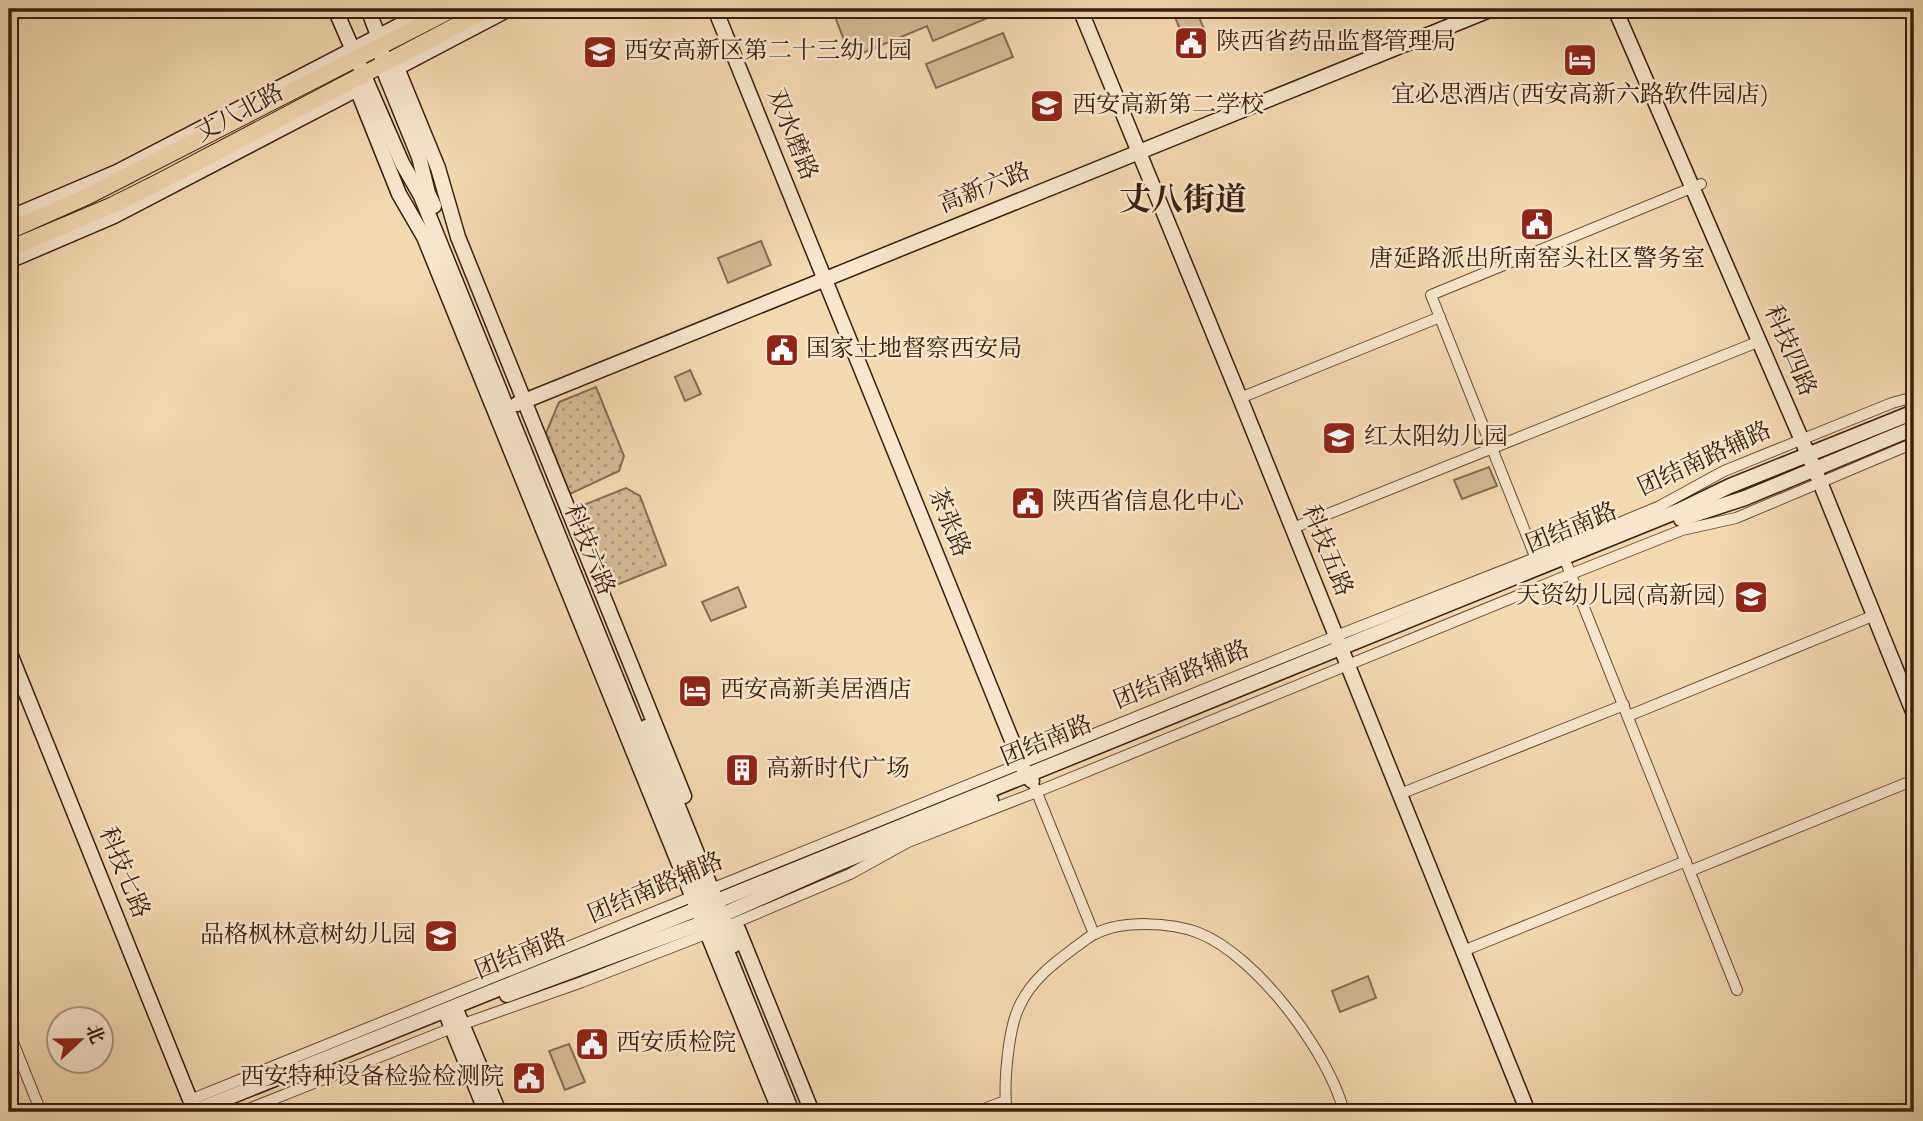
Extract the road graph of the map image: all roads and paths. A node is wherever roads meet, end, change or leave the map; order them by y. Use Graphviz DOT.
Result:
graph roads {
  1 [pos="335,9"];
  2 [pos="368,9"];
  3 [pos="431,9"];
  4 [pos="453,9"];
  5 [pos="488,9"];
  6 [pos="509,9"];
  7 [pos="715,9"];
  8 [pos="1080,9"];
  9 [pos="1492,9"];
  10 [pos="1615,9"];
  11 [pos="1624,9"];
  12 [pos="380,41"];
  13 [pos="355,55"];
  14 [pos="388,69"];
  15 [pos="364,82"];
  16 [pos="1139,152"];
  17 [pos="1697,186"];
  18 [pos="9,218"];
  19 [pos="9,231"];
  20 [pos="9,249"];
  21 [pos="9,261"];
  22 [pos="825,278"];
  23 [pos="1440,317"];
  24 [pos="1760,341"];
  25 [pos="1914,397"];
  26 [pos="1240,398"];
  27 [pos="510,406"];
  28 [pos="1914,412"];
  29 [pos="1914,428"];
  30 [pos="1806,437"];
  31 [pos="1914,443"];
  32 [pos="1492,448"];
  33 [pos="1813,453"];
  34 [pos="1822,474"];
  35 [pos="1293,528"];
  36 [pos="1537,562"];
  37 [pos="1569,570"];
  38 [pos="1875,615"];
  39 [pos="9,651"];
  40 [pos="1341,651"];
  41 [pos="1914,691"];
  42 [pos="1624,705"];
  43 [pos="1914,714"];
  44 [pos="1628,716"];
  45 [pos="1029,778"];
  46 [pos="1914,780"];
  47 [pos="1400,794"];
  48 [pos="1688,866"];
  49 [pos="715,910"];
  50 [pos="1094,934"];
  51 [pos="1463,951"];
  52 [pos="1737,990"];
  53 [pos="454,1017"];
  54 [pos="9,1032"];
  55 [pos="1005,1101"];
  56 [pos="193,1108"];
  57 [pos="41,1112"];
  58 [pos="215,1112"];
  59 [pos="241,1112"];
  60 [pos="486,1112"];
  61 [pos="499,1112"];
  62 [pos="780,1112"];
  63 [pos="792,1112"];
  64 [pos="801,1112"];
  65 [pos="812,1112"];
  66 [pos="976,1112"];
  67 [pos="1007,1112"];
  68 [pos="1344,1112"];
  69 [pos="1528,1112"];
  1 -- 13 [label="main road, 科技六路"];
  2 -- 12 [label="main road"];
  3 -- 12 [label="main road"];
  4 -- 12 [label="main road, 丈八北路"];
  5 -- 14 [label="main road, 丈八北路"];
  6 -- 14 [label="main road"];
  7 -- 22 [label="main road, 双水磨路"];
  8 -- 16 [label="main road, 科技五路"];
  9 -- 16 [label="main road, 高新六路"];
  10 -- 17 [label="main road, 科技四路"];
  11 -- 17 [label="main road, 科技四路"];
  12 -- 13 [label="main road, 丈八北路"];
  12 -- 14 [label="main road"];
  13 -- 15 [label="main road, 科技六路"];
  13 -- 18 [label="main road"];
  13 -- 19 [label="main road, 丈八北路"];
  14 -- 15 [label="main road, 丈八北路"];
  14 -- 27 [label="main road"];
  15 -- 20 [label="main road, 丈八北路"];
  15 -- 21 [label="main road"];
  15 -- 27 [label="main road, 科技六路"];
  16 -- 22 [label="main road, 高新六路"];
  16 -- 26 [label="main road, 科技五路"];
  17 -- 23 [label="street"];
  17 -- 24 [label="main road, 科技四路"];
  17 -- 30 [label="main road, 科技四路"];
  22 -- 27 [label="main road, 高新六路"];
  22 -- 45 [label="main road, 茶张路"];
  23 -- 26 [label="street"];
  23 -- 32 [label="street"];
  24 -- 30 [label="main road, 科技四路"];
  24 -- 32 [label="street"];
  25 -- 30 [label="street, 团结南路辅路"];
  26 -- 35 [label="main road, 科技五路"];
  27 -- 49 [label="main road, 科技六路"];
  28 -- 33 [label="main road, 团结南路"];
  29 -- 34 [label="main road, 团结南路"];
  30 -- 33 [label="main road, 科技四路"];
  30 -- 36 [label="street, 团结南路辅路"];
  31 -- 34 [label="street"];
  32 -- 35 [label="street"];
  32 -- 36 [label="street"];
  33 -- 34 [label="main road, 科技四路"];
  33 -- 36 [label="main road, 团结南路"];
  34 -- 37 [label="main road, 团结南路"];
  34 -- 38 [label="main road, 科技四路"];
  34 -- 41 [label="main road, 科技四路"];
  35 -- 40 [label="main road, 科技五路"];
  36 -- 40 [label="main road, 团结南路"];
  37 -- 40 [label="main road, 团结南路"];
  37 -- 42 [label="street"];
  38 -- 43 [label="main road, 科技四路"];
  38 -- 44 [label="street"];
  39 -- 56 [label="main road, 科技七路"];
  40 -- 45 [label="main road, 团结南路"];
  40 -- 45 [label="street, 团结南路辅路"];
  40 -- 47 [label="main road, 科技五路"];
  42 -- 44 [label="street"];
  42 -- 47 [label="street"];
  44 -- 48 [label="street"];
  45 -- 49 [label="street, 团结南路辅路"];
  45 -- 49 [label="main road, 团结南路"];
  45 -- 50 [label="street"];
  46 -- 48 [label="street"];
  47 -- 51 [label="main road, 科技五路"];
  48 -- 51 [label="street"];
  48 -- 52 [label="street"];
  49 -- 53 [label="main road, 团结南路"];
  49 -- 56 [label="street, 团结南路辅路"];
  49 -- 62 [label="main road"];
  49 -- 63 [label="main road, 科技六路"];
  49 -- 64 [label="main road, 科技六路"];
  49 -- 65 [label="main road"];
  50 -- 55 [label="street"];
  50 -- 68 [label="street"];
  51 -- 69 [label="main road, 科技五路"];
  53 -- 56 [label="main road, 团结南路"];
  53 -- 58 [label="main road, 团结南路"];
  53 -- 59 [label="street"];
  53 -- 60 [label="main road"];
  53 -- 61 [label="main road"];
  54 -- 57 [label="street"];
  55 -- 66 [label="street"];
  55 -- 67 [label="street"];
}
